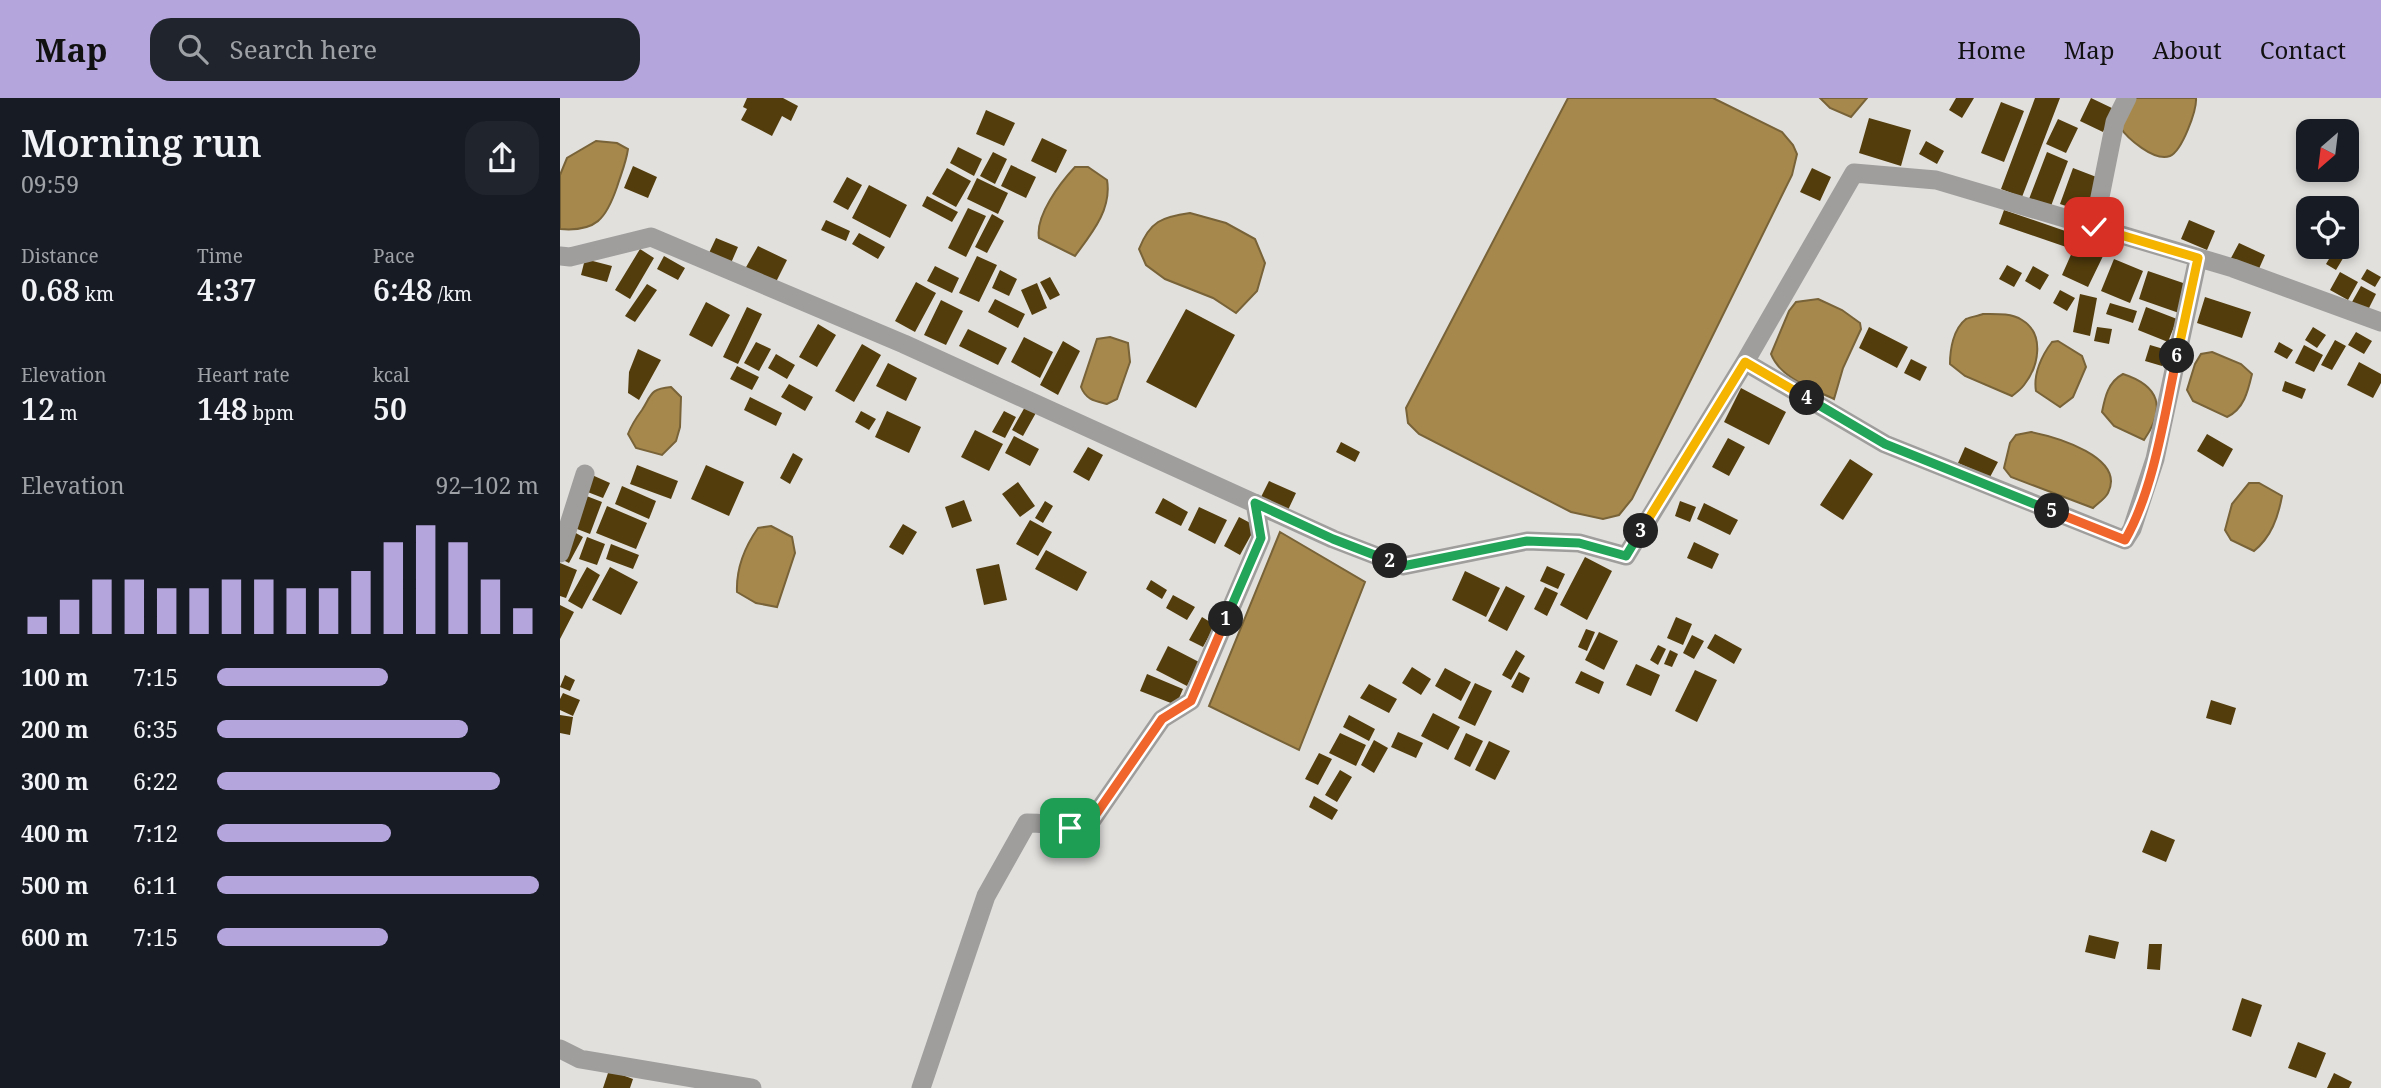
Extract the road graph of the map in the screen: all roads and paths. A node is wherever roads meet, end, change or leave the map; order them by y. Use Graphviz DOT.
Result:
graph roads {
  1 [pos="2127,98"];
  2 [pos="2094,227"];
  3 [pos="560,256"];
  4 [pos="2198,258"];
  5 [pos="2381,322"];
  6 [pos="1745,362"];
  7 [pos="585,474"];
  8 [pos="1255,503"];
  9 [pos="560,553"];
  10 [pos="560,1049"];
  11 [pos="752,1088"];
  12 [pos="921,1088"];
  1 -- 2 [label="street"];
  2 -- 4 [label="street"];
  2 -- 6 [label="street"];
  3 -- 8 [label="street"];
  4 -- 5 [label="street"];
  4 -- 6 [label="street"];
  6 -- 8 [label="street"];
  7 -- 9 [label="street"];
  8 -- 12 [label="street"];
  10 -- 11 [label="street"];
}
